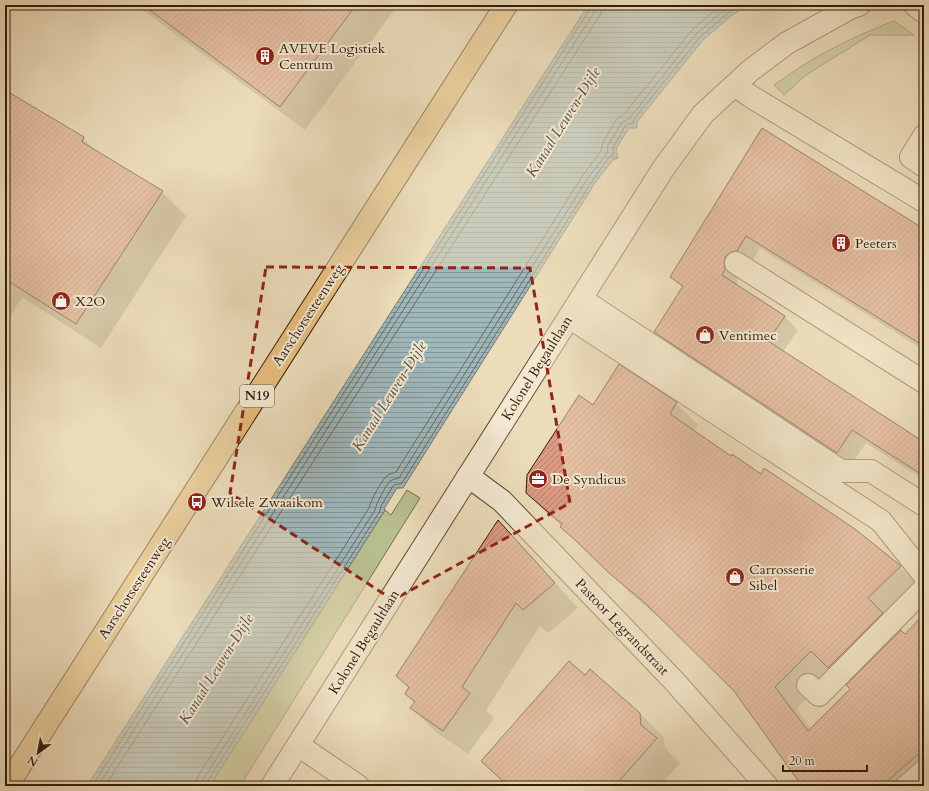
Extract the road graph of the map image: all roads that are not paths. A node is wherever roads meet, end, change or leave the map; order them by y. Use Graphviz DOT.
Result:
graph roads {
  1 [pos="506,5"];
  2 [pos="859,5"];
  3 [pos="915,5"];
  4 [pos="924,12"];
  5 [pos="734,85"];
  6 [pos="924,136"];
  7 [pos="924,166"];
  8 [pos="924,202"];
  9 [pos="736,263"];
  10 [pos="581,299"];
  11 [pos="569,317"];
  12 [pos="924,382"];
  13 [pos="468,476"];
  14 [pos="924,505"];
  15 [pos="924,574"];
  16 [pos="924,589"];
  17 [pos="808,685"];
  18 [pos="298,745"];
  19 [pos="924,771"];
  20 [pos="7,786"];
  21 [pos="272,786"];
  22 [pos="358,786"];
  23 [pos="767,786"];
  24 [pos="907,786"];
  1 -- 20 [label="main road, Aarschotsesteenweg / N19"];
  2 -- 5 [label="street, Kolonel Begaultlaan"];
  3 -- 4 [label="street"];
  5 -- 8 [label="street"];
  5 -- 10 [label="street, Kolonel Begaultlaan"];
  6 -- 7 [label="street"];
  9 -- 12 [label="street"];
  10 -- 11 [label="street, Kolonel Begaultlaan"];
  10 -- 14 [label="street"];
  11 -- 13 [label="street, Kolonel Begaultlaan"];
  11 -- 15 [label="street"];
  13 -- 18 [label="street, Kolonel Begaultlaan"];
  13 -- 23 [label="street, Pastoor Legrandstraat"];
  16 -- 17 [label="street"];
  18 -- 21 [label="street, Kolonel Begaultlaan"];
  18 -- 22 [label="street"];
  19 -- 24 [label="street"];
}
